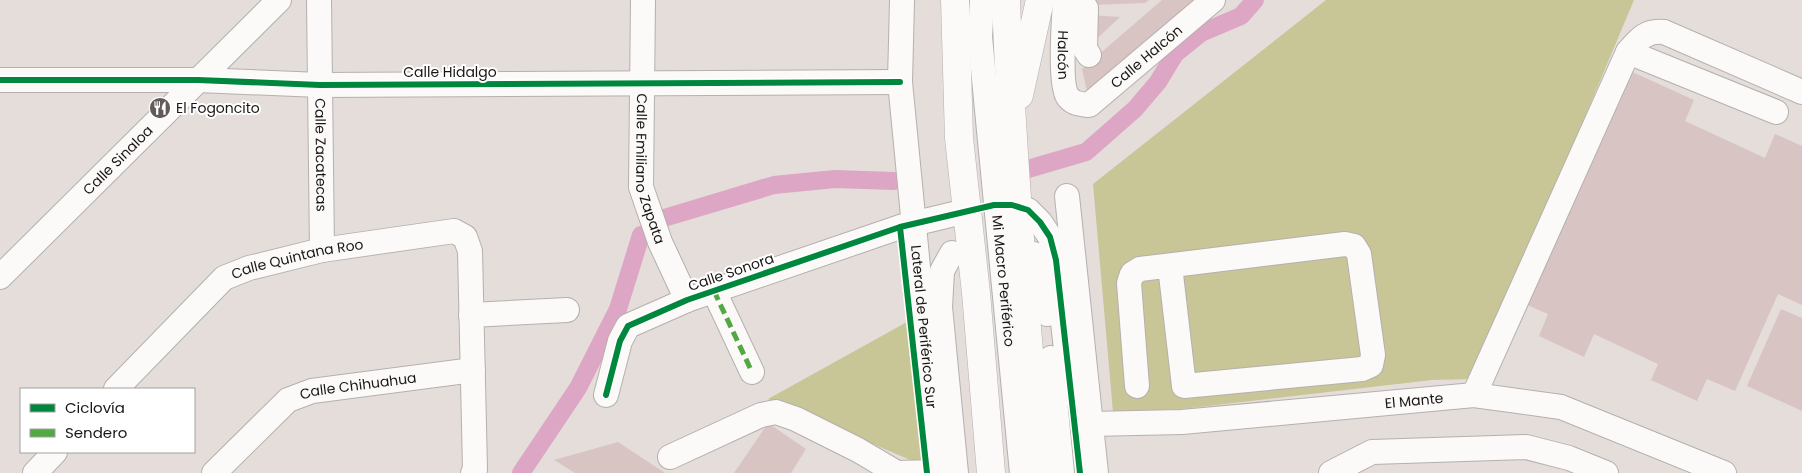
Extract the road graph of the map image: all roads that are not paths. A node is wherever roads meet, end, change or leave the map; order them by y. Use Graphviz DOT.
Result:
graph roads {
  1 [pos="279,0"];
  2 [pos="319,0"];
  3 [pos="643,0"];
  4 [pos="902,0"];
  5 [pos="955,0"];
  6 [pos="968,0"];
  7 [pos="982,0"];
  8 [pos="1006,0"];
  9 [pos="1040,0"];
  10 [pos="1213,0"];
  11 [pos="1075,4"];
  12 [pos="1628,52"];
  13 [pos="1089,55"];
  14 [pos="0,80"];
  15 [pos="198,80"];
  16 [pos="900,82"];
  17 [pos="643,84"];
  18 [pos="320,85"];
  19 [pos="1802,92"];
  20 [pos="1077,104"];
  21 [pos="1776,112"];
  22 [pos="1011,133"];
  23 [pos="1068,196"];
  24 [pos="1028,210"];
  25 [pos="954,214"];
  26 [pos="913,225"];
  27 [pos="322,250"];
  28 [pos="952,253"];
  29 [pos="1034,254"];
  30 [pos="1170,266"];
  31 [pos="0,277"];
  32 [pos="714,291"];
  33 [pos="687,300"];
  34 [pos="568,310"];
  35 [pos="471,316"];
  36 [pos="473,370"];
  37 [pos="752,372"];
  38 [pos="1137,386"];
  39 [pos="117,388"];
  40 [pos="606,395"];
  41 [pos="1474,395"];
  42 [pos="1090,424"];
  43 [pos="54,453"];
  44 [pos="670,457"];
  45 [pos="39,472"];
  46 [pos="214,473"];
  47 [pos="473,473"];
  48 [pos="896,473"];
  49 [pos="944,473"];
  50 [pos="991,473"];
  51 [pos="1008,473"];
  52 [pos="1022,473"];
  53 [pos="1040,473"];
  54 [pos="1062,473"];
  55 [pos="1080,473"];
  56 [pos="1096,473"];
  57 [pos="1331,473"];
  58 [pos="1606,473"];
  59 [pos="1724,473"];
  1 -- 15 [label="street, Calle Sinaloa"];
  2 -- 18 [label="street, Calle Zacatecas"];
  3 -- 17 [label="street, Calle Emiliano Zapata"];
  4 -- 16 [label="street, Lateral de Periférico Sur"];
  5 -- 50 [label="highway"];
  6 -- 51 [label="street, Mi Macro Periférico"];
  7 -- 52 [label="street, Mi Macro Periférico"];
  8 -- 22 [label="highway"];
  9 -- 22 [label="highway"];
  10 -- 20 [label="street, Calle Halcón"];
  11 -- 13 [label="street"];
  11 -- 20 [label="street, Halcón"];
  12 -- 19 [label="street"];
  12 -- 21 [label="street"];
  12 -- 41 [label="street"];
  14 -- 15 [label="street, Calle Hidalgo"];
  15 -- 18 [label="street, Calle Hidalgo"];
  15 -- 31 [label="street, Calle Sinaloa"];
  16 -- 17 [label="street, Calle Hidalgo"];
  16 -- 26 [label="street, Lateral de Periférico Sur"];
  17 -- 18 [label="street, Calle Hidalgo"];
  17 -- 33 [label="street, Calle Emiliano Zapata"];
  18 -- 27 [label="street, Calle Zacatecas"];
  22 -- 53 [label="highway"];
  23 -- 42 [label="street"];
  24 -- 55 [label="street"];
  25 -- 26 [label="street, Calle Sonora"];
  26 -- 32 [label="street, Calle Sonora"];
  26 -- 49 [label="street, Lateral de Periférico Sur"];
  27 -- 35 [label="street, Calle Quintana Roo"];
  27 -- 39 [label="street, Calle Quintana Roo"];
  28 -- 49 [label="street"];
  29 -- 54 [label="street"];
  30 -- 30 [label="street"];
  30 -- 38 [label="street"];
  32 -- 33 [label="street, Calle Sonora"];
  32 -- 37 [label="street"];
  33 -- 40 [label="street, Calle Sonora"];
  34 -- 35 [label="street"];
  35 -- 36 [label="street"];
  36 -- 46 [label="street, Calle Chihuahua"];
  36 -- 47 [label="street"];
  41 -- 42 [label="street, El Mante"];
  41 -- 59 [label="street, El Mante"];
  42 -- 56 [label="street"];
  43 -- 45 [label="street"];
  44 -- 48 [label="street"];
  48 -- 49 [label="street"];
  57 -- 58 [label="street"];
}
